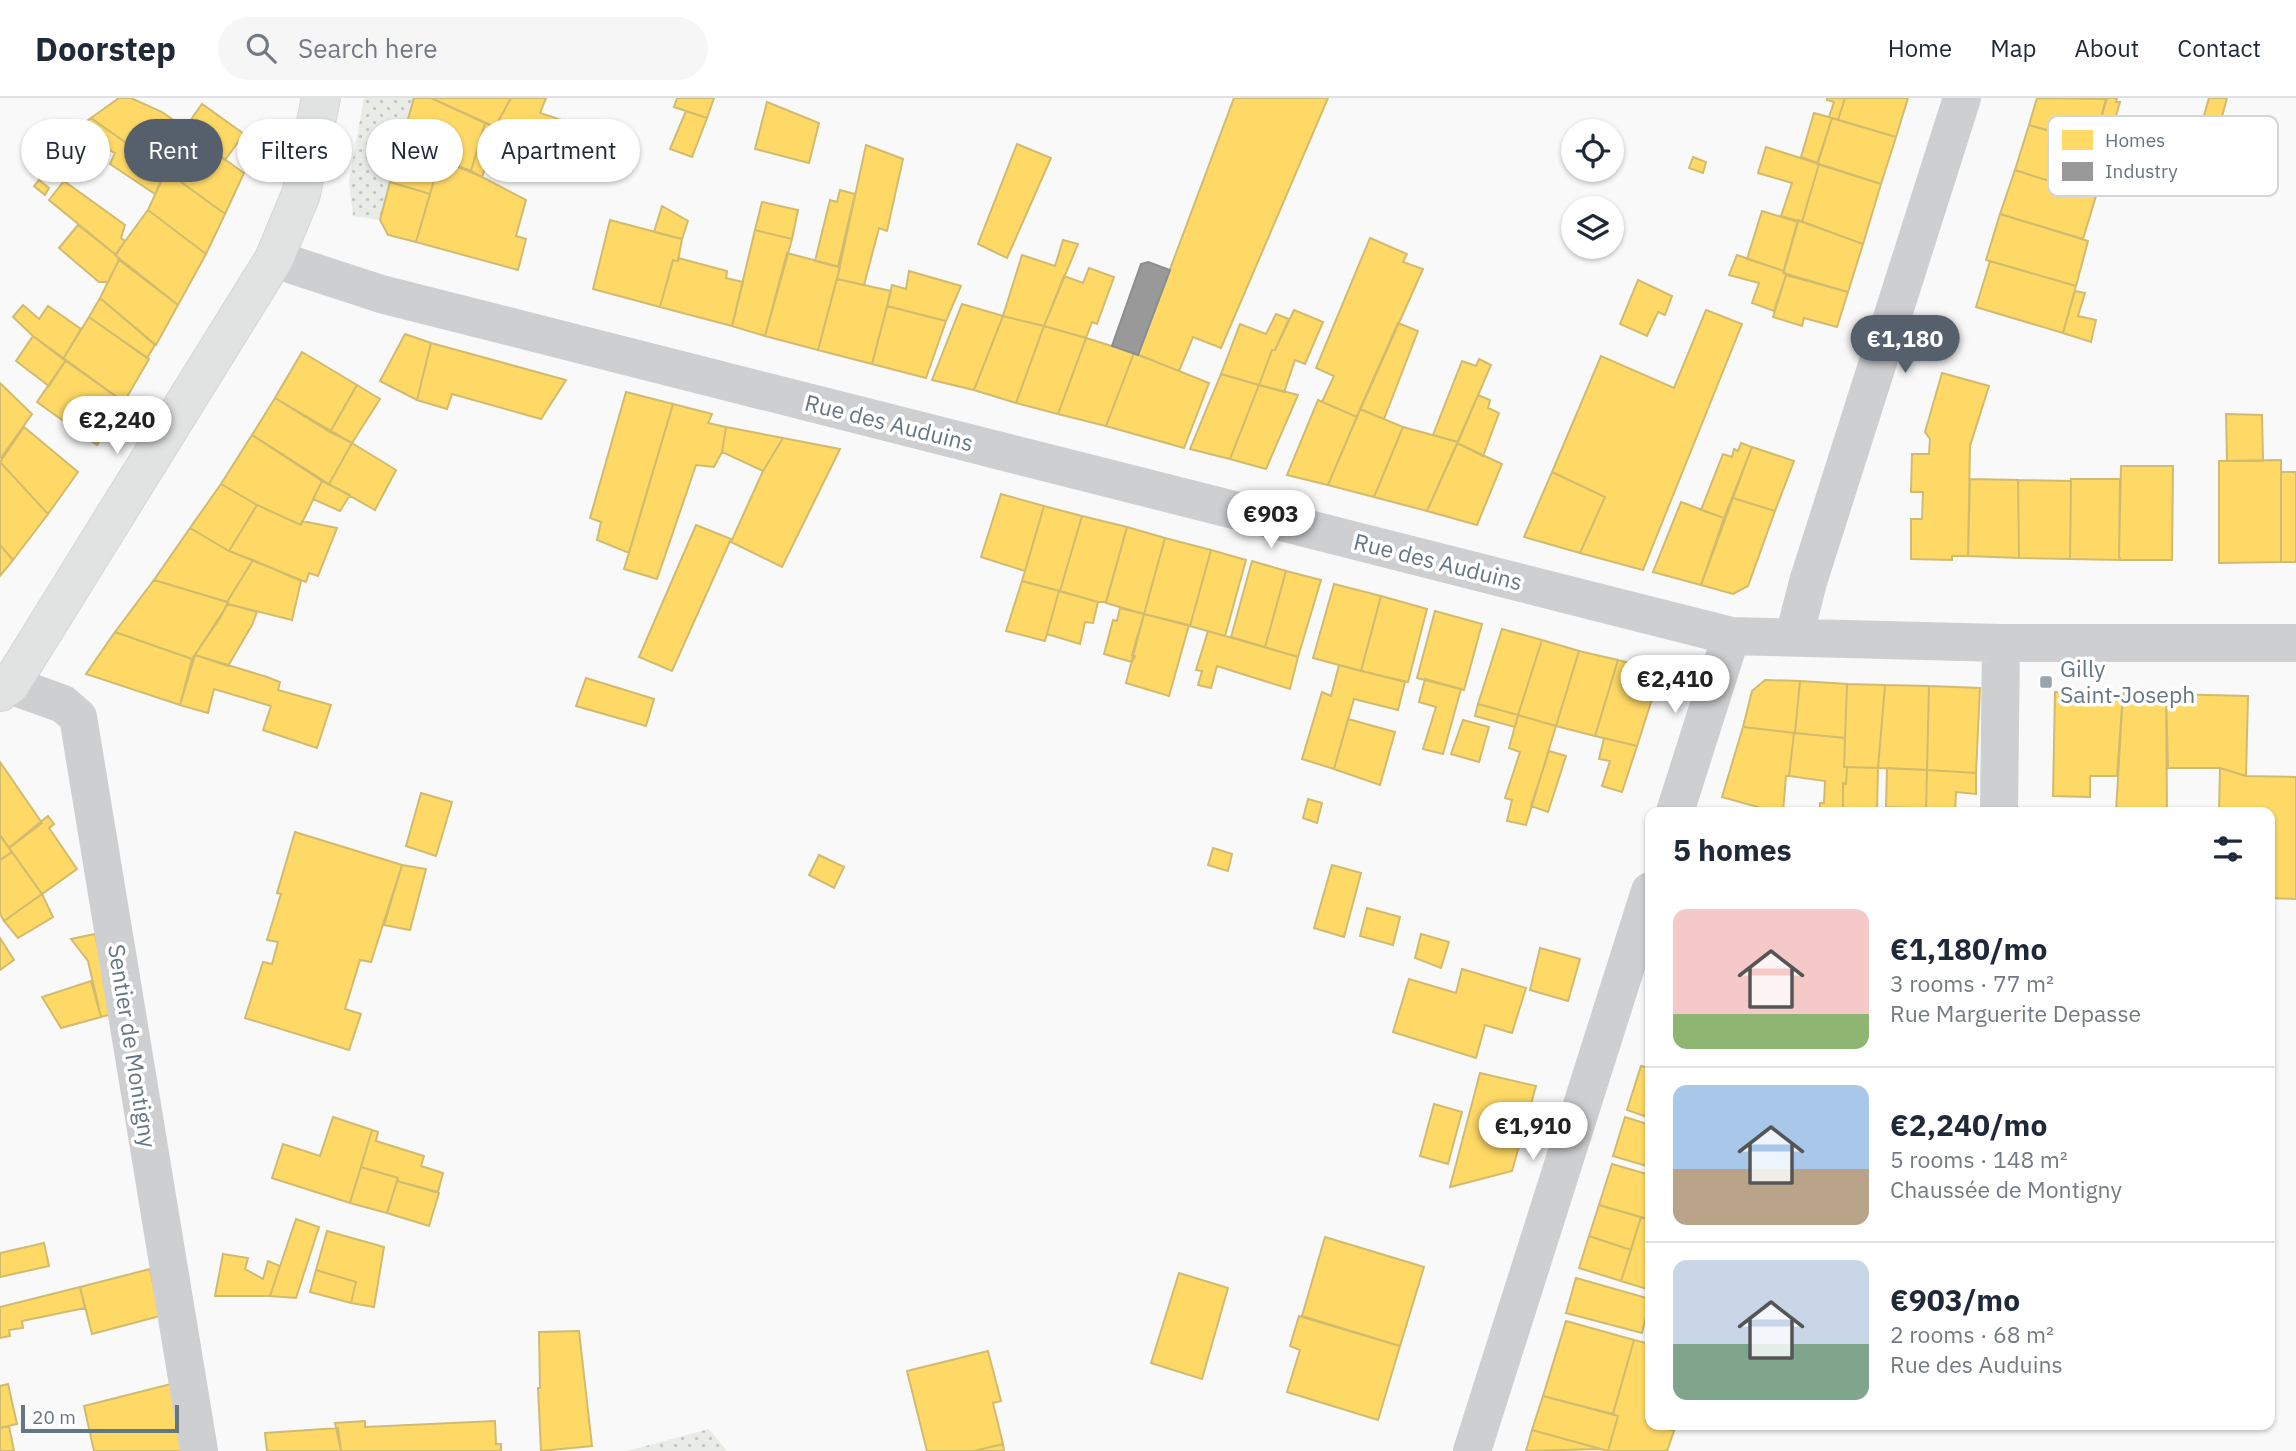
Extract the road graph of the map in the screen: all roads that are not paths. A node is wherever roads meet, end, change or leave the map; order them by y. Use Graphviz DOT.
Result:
graph roads {
  1 [pos="321,98"];
  2 [pos="1962,98"];
  3 [pos="274,259"];
  4 [pos="1731,636"];
  5 [pos="1794,637"];
  6 [pos="2001,643"];
  7 [pos="2296,643"];
  8 [pos="5,689"];
  9 [pos="1677,807"];
  10 [pos="1999,807"];
  11 [pos="1645,907"];
  12 [pos="199,1451"];
  13 [pos="1472,1451"];
  1 -- 3 [label="main road"];
  2 -- 5 [label="street"];
  3 -- 4 [label="street, Rue des Auduins"];
  3 -- 8 [label="main road"];
  4 -- 5 [label="street, Rue des Auduins"];
  4 -- 9 [label="street"];
  5 -- 6 [label="street, Rue des Auduins"];
  6 -- 7 [label="street, Rue des Auduins"];
  6 -- 10 [label="street"];
  8 -- 12 [label="street, Sentier de Montigny"];
  11 -- 13 [label="street"];
}
